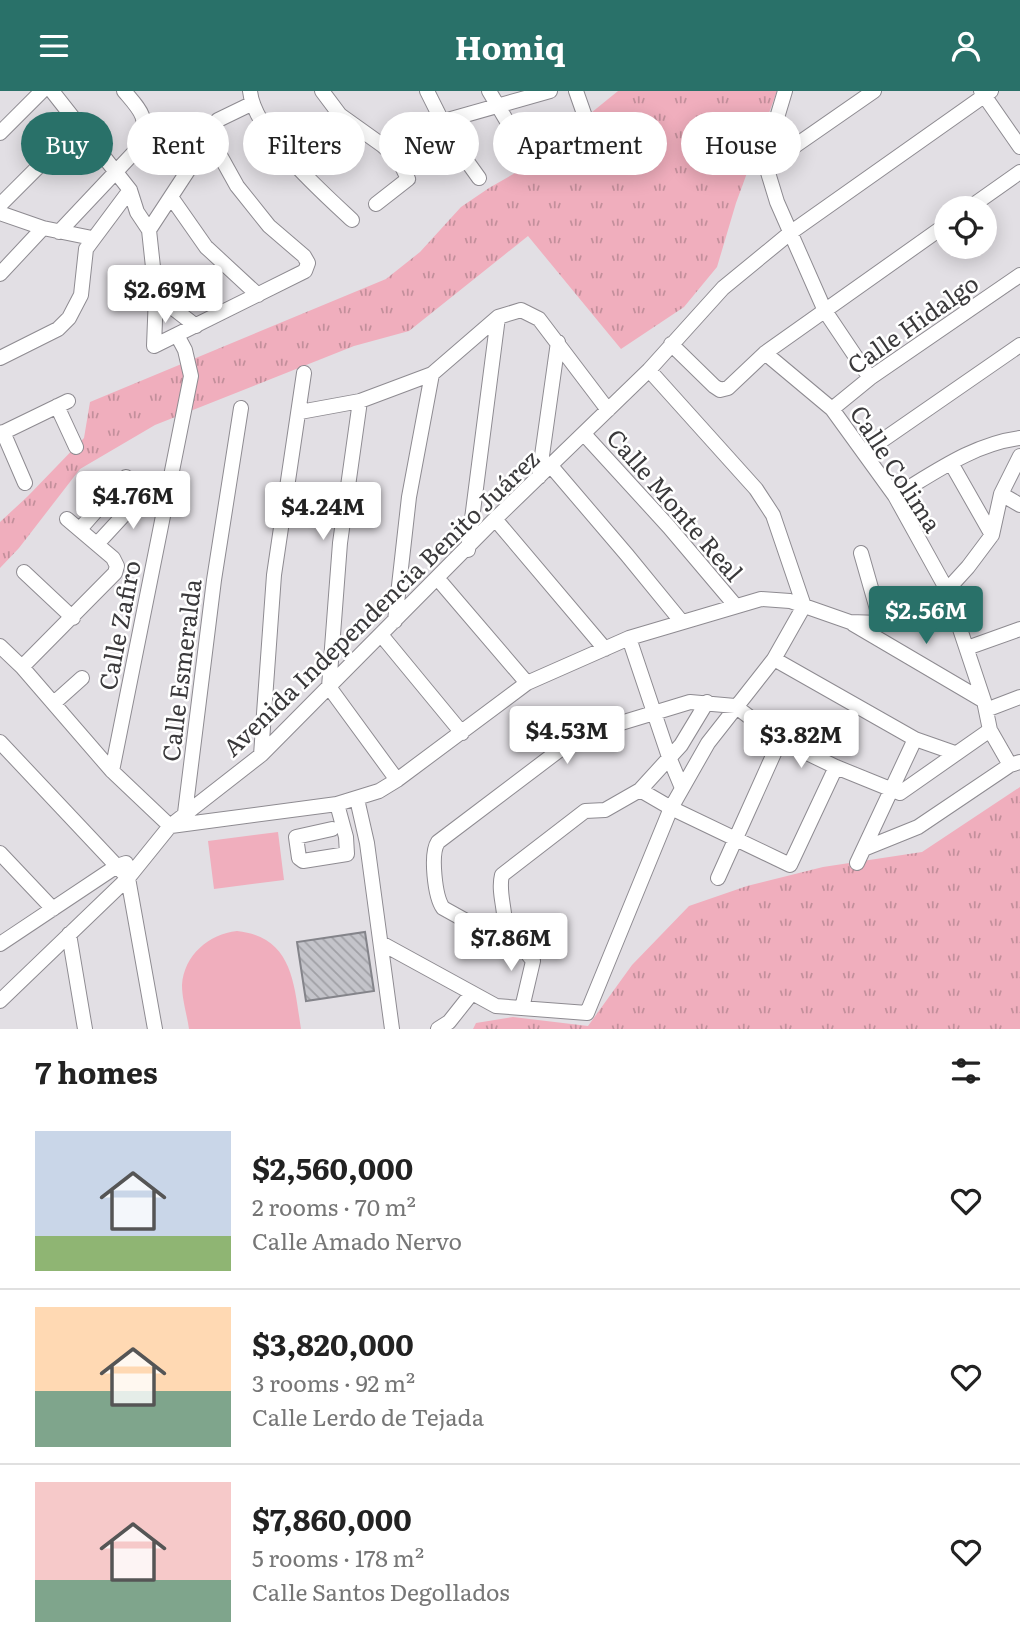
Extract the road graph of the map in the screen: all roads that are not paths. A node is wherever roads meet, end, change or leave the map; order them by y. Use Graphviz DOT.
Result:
graph roads {
  1 [pos="42,91"];
  2 [pos="52,91"];
  3 [pos="124,91"];
  4 [pos="322,91"];
  5 [pos="427,91"];
  6 [pos="489,91"];
  7 [pos="550,91"];
  8 [pos="576,91"];
  9 [pos="785,91"];
  10 [pos="874,91"];
  11 [pos="985,93"];
  12 [pos="251,94"];
  13 [pos="497,107"];
  14 [pos="68,112"];
  15 [pos="228,112"];
  16 [pos="261,112"];
  17 [pos="338,112"];
  18 [pos="439,112"];
  19 [pos="478,112"];
  20 [pos="500,112"];
  21 [pos="583,112"];
  22 [pos="779,112"];
  23 [pos="0,134"];
  24 [pos="801,142"];
  25 [pos="1020,146"];
  26 [pos="113,169"];
  27 [pos="1020,171"];
  28 [pos="115,172"];
  29 [pos="229,172"];
  30 [pos="30,175"];
  31 [pos="185,175"];
  32 [pos="304,175"];
  33 [pos="406,175"];
  34 [pos="477,175"];
  35 [pos="768,175"];
  36 [pos="479,178"];
  37 [pos="130,190"];
  38 [pos="986,196"];
  39 [pos="171,197"];
  40 [pos="376,204"];
  41 [pos="0,205"];
  42 [pos="0,212"];
  43 [pos="352,220"];
  44 [pos="43,228"];
  45 [pos="149,230"];
  46 [pos="59,232"];
  47 [pos="790,233"];
  48 [pos="934,233"];
  49 [pos="92,238"];
  50 [pos="0,274"];
  51 [pos="1020,275"];
  52 [pos="156,295"];
  53 [pos="258,295"];
  54 [pos="825,311"];
  55 [pos="498,317"];
  56 [pos="196,326"];
  57 [pos="177,335"];
  58 [pos="558,342"];
  59 [pos="671,344"];
  60 [pos="1020,345"];
  61 [pos="765,353"];
  62 [pos="0,358"];
  63 [pos="649,370"];
  64 [pos="304,373"];
  65 [pos="432,374"];
  66 [pos="870,377"];
  67 [pos="360,401"];
  68 [pos="241,408"];
  69 [pos="832,409"];
  70 [pos="608,410"];
  71 [pos="300,412"];
  72 [pos="2,433"];
  73 [pos="584,433"];
  74 [pos="1020,437"];
  75 [pos="76,447"];
  76 [pos="864,453"];
  77 [pos="1020,456"];
  78 [pos="951,463"];
  79 [pos="551,466"];
  80 [pos="126,477"];
  81 [pos="539,477"];
  82 [pos="25,483"];
  83 [pos="1000,494"];
  84 [pos="895,496"];
  85 [pos="164,506"];
  86 [pos="1020,506"];
  87 [pos="67,519"];
  88 [pos="495,519"];
  89 [pos="80,529"];
  90 [pos="992,535"];
  91 [pos="97,544"];
  92 [pos="468,550"];
  93 [pos="861,553"];
  94 [pos="24,572"];
  95 [pos="438,579"];
  96 [pos="947,590"];
  97 [pos="735,605"];
  98 [pos="804,605"];
  99 [pos="73,618"];
  100 [pos="395,621"];
  101 [pos="681,621"];
  102 [pos="850,622"];
  103 [pos="881,623"];
  104 [pos="1020,629"];
  105 [pos="382,636"];
  106 [pos="629,638"];
  107 [pos="0,646"];
  108 [pos="967,648"];
  109 [pos="605,649"];
  110 [pos="774,659"];
  111 [pos="22,667"];
  112 [pos="82,678"];
  113 [pos="527,683"];
  114 [pos="328,687"];
  115 [pos="1020,697"];
  116 [pos="707,702"];
  117 [pos="54,703"];
  118 [pos="735,706"];
  119 [pos="985,706"];
  120 [pos="655,714"];
  121 [pos="990,730"];
  122 [pos="462,733"];
  123 [pos="915,739"];
  124 [pos="780,740"];
  125 [pos="0,742"];
  126 [pos="955,753"];
  127 [pos="261,755"];
  128 [pos="669,757"];
  129 [pos="1015,763"];
  130 [pos="836,767"];
  131 [pos="112,771"];
  132 [pos="397,780"];
  133 [pos="682,788"];
  134 [pos="640,790"];
  135 [pos="892,792"];
  136 [pos="357,799"];
  137 [pos="337,804"];
  138 [pos="671,808"];
  139 [pos="185,813"];
  140 [pos="170,826"];
  141 [pos="332,829"];
  142 [pos="736,839"];
  143 [pos="866,848"];
  144 [pos="0,853"];
  145 [pos="144,857"];
  146 [pos="857,863"];
  147 [pos="117,866"];
  148 [pos="128,877"];
  149 [pos="718,878"];
  150 [pos="53,908"];
  151 [pos="69,934"];
  152 [pos="503,936"];
  153 [pos="381,943"];
  154 [pos="0,944"];
  155 [pos="472,993"];
  156 [pos="0,1002"];
  157 [pos="522,1008"];
  158 [pos="85,1029"];
  159 [pos="155,1029"];
  160 [pos="393,1029"];
  161 [pos="438,1029"];
  1 -- 23 [label="street"];
  2 -- 14 [label="street"];
  3 -- 28 [label="street"];
  4 -- 17 [label="street"];
  5 -- 18 [label="street"];
  6 -- 13 [label="street"];
  7 -- 13 [label="street"];
  8 -- 21 [label="street"];
  9 -- 22 [label="street"];
  10 -- 24 [label="street"];
  11 -- 25 [label="street"];
  11 -- 47 [label="street, Avenida Independencia Benito Juárez"];
  12 -- 15 [label="street"];
  12 -- 16 [label="street"];
  13 -- 19 [label="street"];
  13 -- 20 [label="street"];
  26 -- 28 [label="street"];
  27 -- 38 [label="street"];
  28 -- 37 [label="street"];
  28 -- 46 [label="street"];
  29 -- 53 [label="street"];
  30 -- 41 [label="street"];
  31 -- 39 [label="street"];
  32 -- 43 [label="street"];
  33 -- 40 [label="street"];
  34 -- 36 [label="street"];
  35 -- 47 [label="street"];
  37 -- 45 [label="street"];
  37 -- 49 [label="street"];
  39 -- 45 [label="street"];
  39 -- 53 [label="street"];
  42 -- 44 [label="street"];
  44 -- 46 [label="street"];
  44 -- 50 [label="street"];
  45 -- 52 [label="street"];
  46 -- 49 [label="street"];
  47 -- 54 [label="street"];
  47 -- 59 [label="street, Avenida Independencia Benito Juárez"];
  48 -- 54 [label="street"];
  49 -- 62 [label="street"];
  51 -- 66 [label="street, Calle Hidalgo"];
  52 -- 56 [label="street"];
  52 -- 57 [label="street"];
  53 -- 56 [label="street"];
  54 -- 61 [label="street"];
  54 -- 66 [label="street"];
  55 -- 58 [label="street"];
  55 -- 65 [label="street"];
  55 -- 92 [label="street"];
  56 -- 57 [label="street"];
  57 -- 85 [label="street, Calle Zafiro"];
  58 -- 70 [label="street"];
  58 -- 81 [label="street"];
  59 -- 61 [label="street"];
  59 -- 63 [label="street, Avenida Independencia Benito Juárez"];
  60 -- 76 [label="street"];
  61 -- 69 [label="street, Calle Colima"];
  63 -- 70 [label="street, Avenida Independencia Benito Juárez"];
  63 -- 98 [label="street"];
  64 -- 71 [label="street"];
  65 -- 67 [label="street"];
  65 -- 100 [label="street"];
  66 -- 69 [label="street, Calle Hidalgo"];
  67 -- 71 [label="street"];
  67 -- 114 [label="street"];
  68 -- 139 [label="street, Calle Esmeralda"];
  69 -- 76 [label="street, Calle Colima"];
  70 -- 73 [label="street, Avenida Independencia Benito Juárez"];
  71 -- 127 [label="street"];
  72 -- 75 [label="street"];
  72 -- 82 [label="street"];
  73 -- 79 [label="street, Avenida Independencia Benito Juárez"];
  73 -- 97 [label="street, Calle Monte Real"];
  74 -- 78 [label="street"];
  76 -- 84 [label="street, Calle Colima"];
  77 -- 83 [label="street"];
  78 -- 84 [label="street"];
  78 -- 90 [label="street"];
  79 -- 81 [label="street, Avenida Independencia Benito Juárez"];
  79 -- 101 [label="street"];
  80 -- 89 [label="street"];
  81 -- 88 [label="street, Avenida Independencia Benito Juárez"];
  83 -- 86 [label="street"];
  83 -- 90 [label="street"];
  84 -- 96 [label="street, Calle Colima"];
  85 -- 91 [label="street"];
  85 -- 131 [label="street, Calle Zafiro"];
  87 -- 89 [label="street"];
  88 -- 92 [label="street, Avenida Independencia Benito Juárez"];
  88 -- 109 [label="street"];
  89 -- 91 [label="street"];
  90 -- 96 [label="street"];
  91 -- 99 [label="street"];
  92 -- 95 [label="street, Avenida Independencia Benito Juárez"];
  93 -- 103 [label="street"];
  94 -- 99 [label="street"];
  95 -- 100 [label="street, Avenida Independencia Benito Juárez"];
  95 -- 113 [label="street"];
  96 -- 103 [label="street"];
  96 -- 108 [label="street, Calle Colima"];
  97 -- 98 [label="street"];
  97 -- 101 [label="street"];
  98 -- 102 [label="street"];
  98 -- 110 [label="street"];
  99 -- 111 [label="street"];
  100 -- 105 [label="street, Avenida Independencia Benito Juárez"];
  101 -- 106 [label="street"];
  102 -- 103 [label="street"];
  102 -- 119 [label="street"];
  104 -- 108 [label="street"];
  105 -- 114 [label="street, Avenida Independencia Benito Juárez"];
  105 -- 122 [label="street"];
  106 -- 109 [label="street"];
  106 -- 120 [label="street"];
  107 -- 111 [label="street"];
  108 -- 119 [label="street, Calle Colima"];
  109 -- 113 [label="street"];
  110 -- 118 [label="street"];
  110 -- 123 [label="street"];
  111 -- 117 [label="street"];
  112 -- 117 [label="street"];
  113 -- 122 [label="street"];
  114 -- 127 [label="street, Avenida Independencia Benito Juárez"];
  114 -- 132 [label="street"];
  115 -- 119 [label="street"];
  116 -- 118 [label="street"];
  116 -- 120 [label="street"];
  116 -- 128 [label="street"];
  117 -- 131 [label="street"];
  118 -- 124 [label="street"];
  118 -- 133 [label="street"];
  119 -- 121 [label="street, Calle Colima"];
  120 -- 128 [label="street"];
  120 -- 152 [label="street"];
  121 -- 126 [label="street"];
  121 -- 129 [label="street, Calle Colima"];
  122 -- 132 [label="street"];
  123 -- 126 [label="street"];
  123 -- 135 [label="street"];
  124 -- 130 [label="street"];
  124 -- 142 [label="street"];
  125 -- 147 [label="street"];
  126 -- 135 [label="street"];
  127 -- 139 [label="street, Avenida Independencia Benito Juárez"];
  128 -- 133 [label="street"];
  128 -- 134 [label="street"];
  129 -- 143 [label="street"];
  130 -- 135 [label="street"];
  130 -- 142 [label="street"];
  131 -- 140 [label="street"];
  132 -- 136 [label="street"];
  133 -- 138 [label="street"];
  134 -- 138 [label="street"];
  134 -- 152 [label="street"];
  135 -- 143 [label="street"];
  136 -- 137 [label="street"];
  136 -- 153 [label="street"];
  137 -- 140 [label="street"];
  137 -- 141 [label="street"];
  138 -- 142 [label="street"];
  138 -- 157 [label="street"];
  139 -- 140 [label="street, Avenida Independencia Benito Juárez"];
  140 -- 145 [label="street, Avenida Independencia Benito Juárez"];
  142 -- 149 [label="street"];
  143 -- 146 [label="street"];
  144 -- 150 [label="street"];
  145 -- 147 [label="street"];
  145 -- 148 [label="street, Avenida Independencia Benito Juárez"];
  147 -- 148 [label="street"];
  147 -- 150 [label="street"];
  148 -- 151 [label="street, Avenida Independencia Benito Juárez"];
  148 -- 159 [label="street"];
  150 -- 154 [label="street"];
  151 -- 156 [label="street, Avenida Independencia Benito Juárez"];
  151 -- 158 [label="street"];
  152 -- 157 [label="street"];
  153 -- 155 [label="street"];
  153 -- 160 [label="street"];
  155 -- 157 [label="street"];
  155 -- 161 [label="street"];
}
